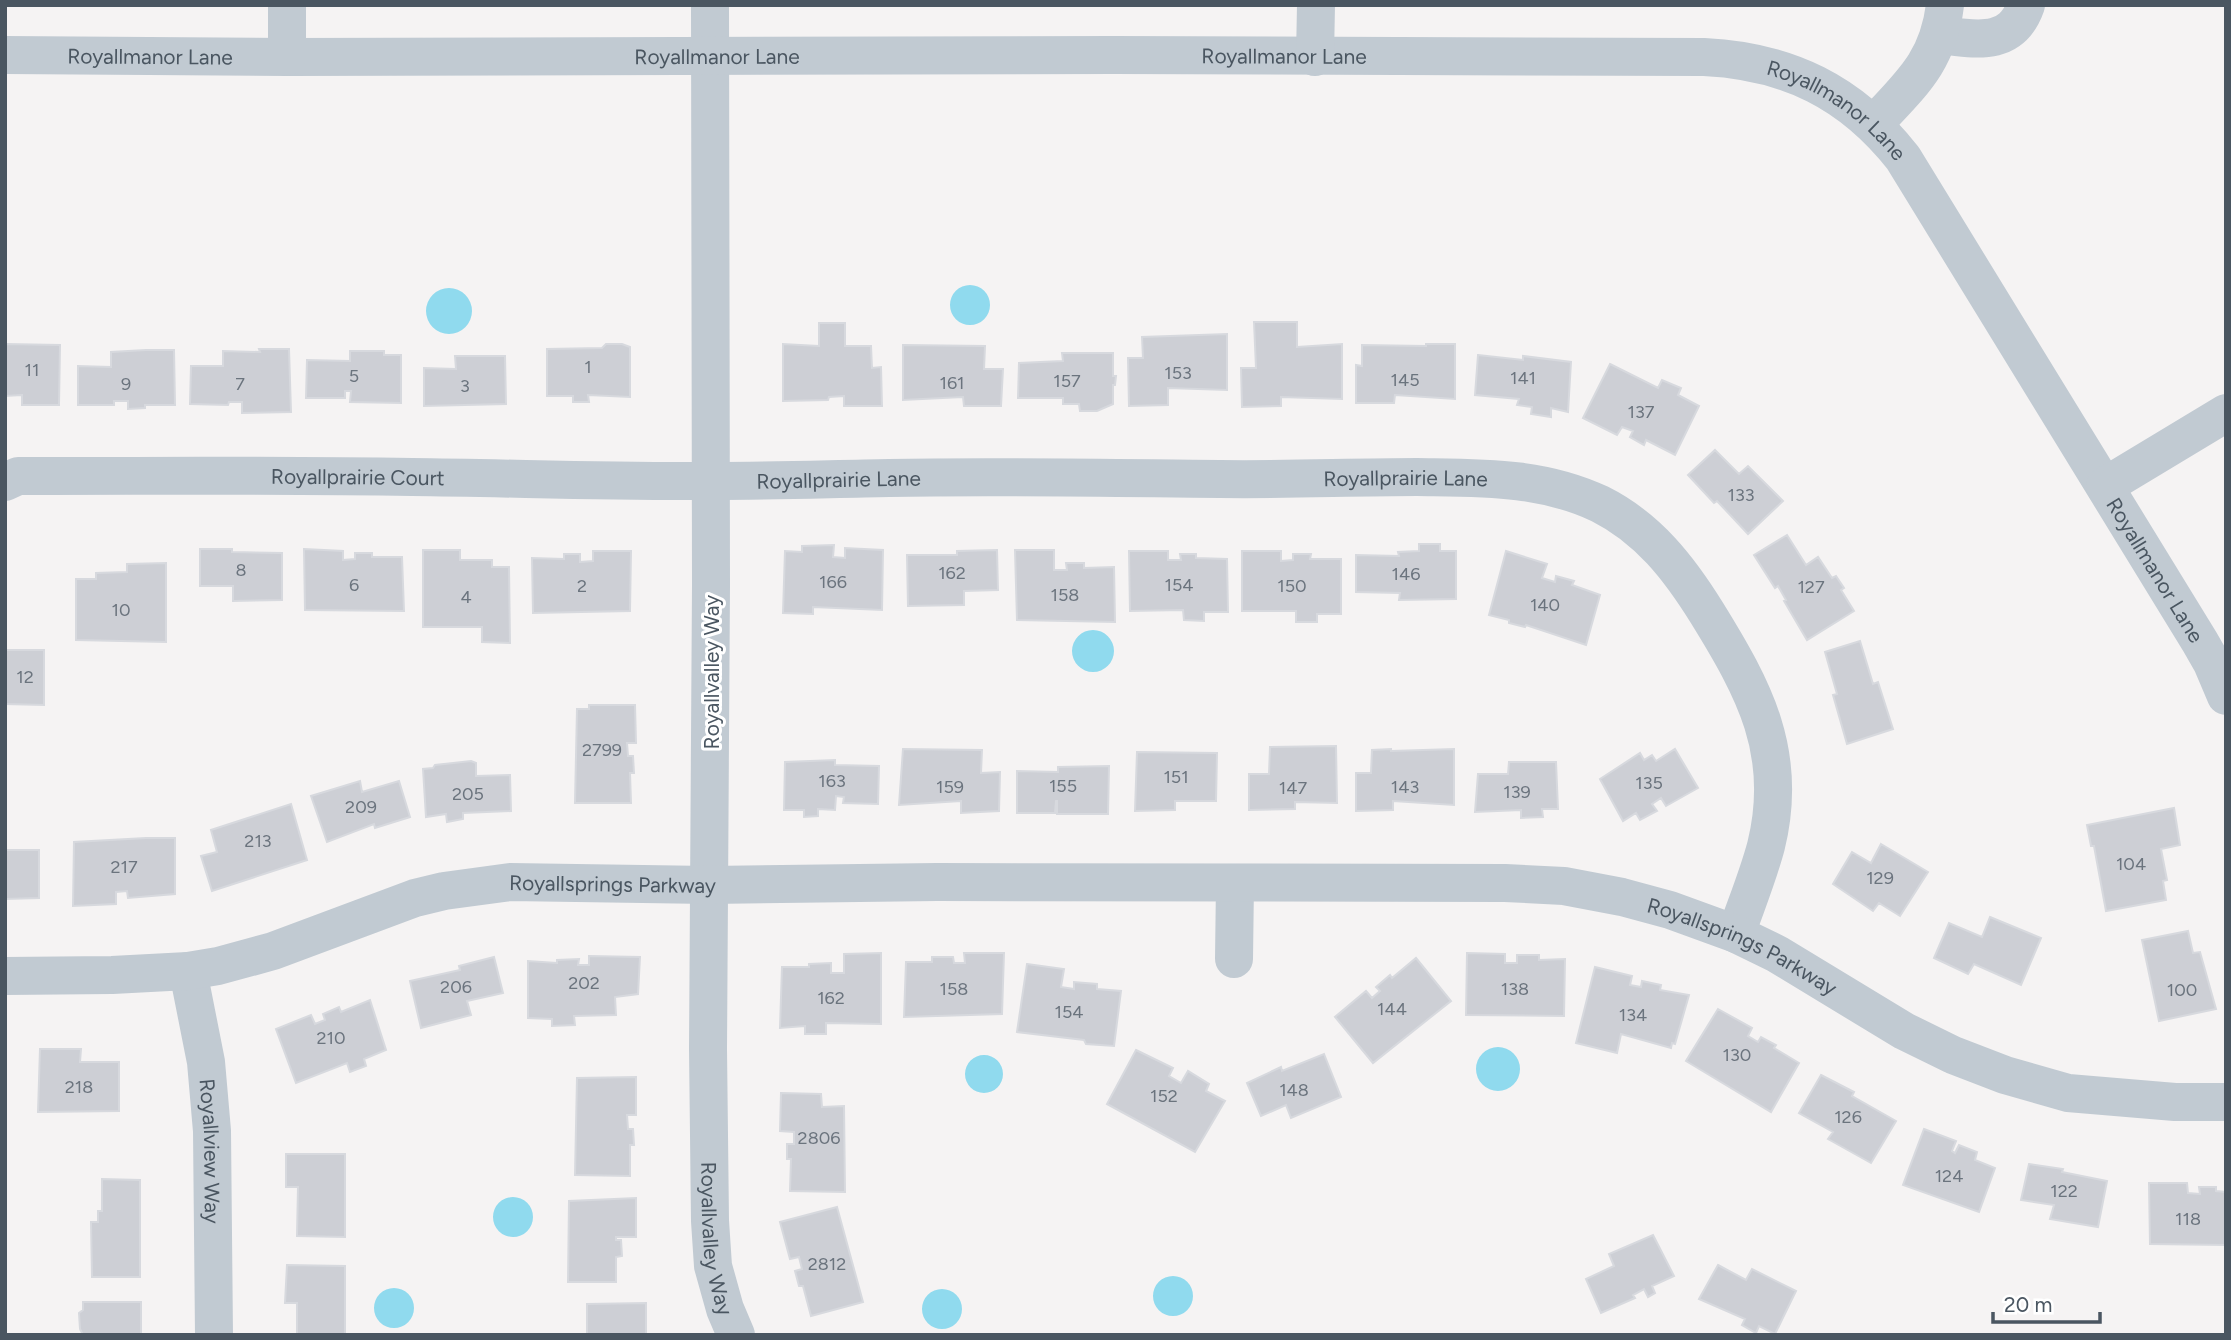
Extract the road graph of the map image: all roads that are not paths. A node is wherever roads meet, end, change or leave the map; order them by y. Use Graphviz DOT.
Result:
graph roads {
  1 [pos="287,5"];
  2 [pos="710,5"];
  3 [pos="1315,5"];
  4 [pos="2026,5"];
  5 [pos="1942,20"];
  6 [pos="5,55"];
  7 [pos="709,56"];
  8 [pos="287,57"];
  9 [pos="1315,57"];
  10 [pos="1874,124"];
  11 [pos="2226,413"];
  12 [pos="710,481"];
  13 [pos="5,482"];
  14 [pos="2105,486"];
  15 [pos="2226,696"];
  16 [pos="1235,883"];
  17 [pos="709,885"];
  18 [pos="1735,934"];
  19 [pos="1234,959"];
  20 [pos="188,971"];
  21 [pos="5,976"];
  22 [pos="2226,1102"];
  23 [pos="214,1335"];
  24 [pos="736,1335"];
  1 -- 8 [label="street"];
  2 -- 7 [label="street, Royallvalley Way"];
  3 -- 9 [label="street"];
  4 -- 5 [label="street"];
  5 -- 10 [label="street"];
  6 -- 8 [label="street, Royallmanor Lane"];
  7 -- 8 [label="street, Royallmanor Lane"];
  7 -- 9 [label="street, Royallmanor Lane"];
  7 -- 12 [label="street, Royallvalley Way"];
  9 -- 10 [label="street, Royallmanor Lane"];
  10 -- 14 [label="street, Royallmanor Lane"];
  11 -- 14 [label="street"];
  12 -- 13 [label="street, Royallprairie Court"];
  12 -- 17 [label="street, Royallvalley Way"];
  12 -- 18 [label="street, Royallprairie Lane"];
  14 -- 15 [label="street, Royallmanor Lane"];
  16 -- 17 [label="street, Royallsprings Parkway"];
  16 -- 18 [label="street, Royallsprings Parkway"];
  16 -- 19 [label="street"];
  17 -- 20 [label="street, Royallsprings Parkway"];
  17 -- 24 [label="street, Royallvalley Way"];
  18 -- 22 [label="street, Royallsprings Parkway"];
  20 -- 21 [label="street, Royallsprings Parkway"];
  20 -- 23 [label="street, Royallview Way"];
}
